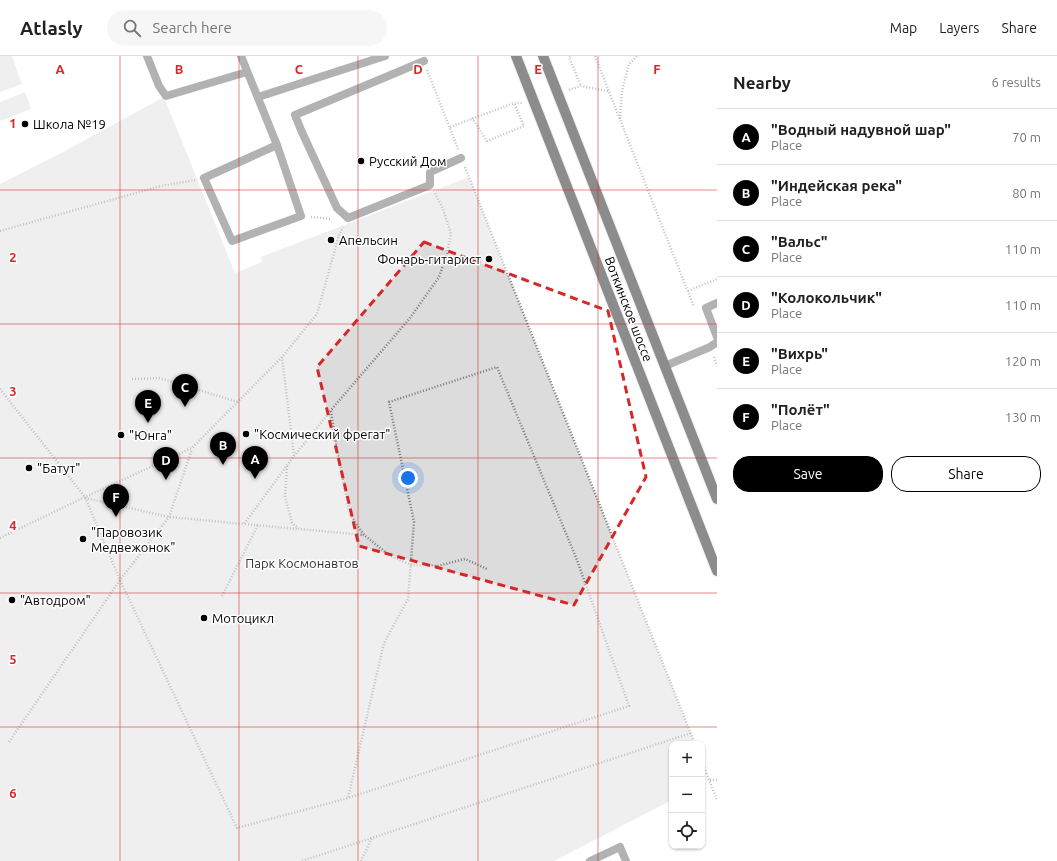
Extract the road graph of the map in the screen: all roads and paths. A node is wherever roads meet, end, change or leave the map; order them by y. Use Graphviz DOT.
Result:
graph roads {
  1 [pos="148,56"];
  2 [pos="241,56"];
  3 [pos="385,56"];
  4 [pos="516,56"];
  5 [pos="544,56"];
  6 [pos="570,56"];
  7 [pos="595,56"];
  8 [pos="637,56"];
  9 [pos="424,62"];
  10 [pos="248,72"];
  11 [pos="581,86"];
  12 [pos="258,97"];
  13 [pos="514,102"];
  14 [pos="472,118"];
  15 [pos="620,121"];
  16 [pos="277,145"];
  17 [pos="461,158"];
  18 [pos="204,178"];
  19 [pos="430,185"];
  20 [pos="301,216"];
  21 [pos="348,218"];
  22 [pos="0,231"];
  23 [pos="717,279"];
  24 [pos="717,303"];
  25 [pos="717,337"];
  26 [pos="717,342"];
  27 [pos="282,357"];
  28 [pos="665,366"];
  29 [pos="132,379"];
  30 [pos="0,389"];
  31 [pos="238,402"];
  32 [pos="331,410"];
  33 [pos="192,448"];
  34 [pos="294,456"];
  35 [pos="287,466"];
  36 [pos="85,498"];
  37 [pos="717,499"];
  38 [pos="169,517"];
  39 [pos="244,524"];
  40 [pos="258,525"];
  41 [pos="299,529"];
  42 [pos="364,535"];
  43 [pos="0,538"];
  44 [pos="411,565"];
  45 [pos="487,570"];
  46 [pos="717,571"];
  47 [pos="120,580"];
  48 [pos="222,596"];
  49 [pos="691,733"];
  50 [pos="694,741"];
  51 [pos="9,742"];
  52 [pos="705,770"];
  53 [pos="709,780"];
  54 [pos="717,780"];
  55 [pos="348,798"];
  56 [pos="717,800"];
  57 [pos="372,838"];
  58 [pos="302,861"];
  59 [pos="361,861"];
  60 [pos="590,861"];
  61 [pos="626,861"];
  1 -- 10 [label="lane"];
  2 -- 10 [label="lane"];
  3 -- 12 [label="lane"];
  4 -- 46 [label="main road, Воткинское шоссе"];
  5 -- 28 [label="main road, Воткинское шоссе"];
  6 -- 11 [label="path"];
  7 -- 15 [label="path"];
  8 -- 15 [label="path"];
  9 -- 17 [label="path"];
  9 -- 21 [label="lane"];
  10 -- 12 [label="lane"];
  12 -- 16 [label="lane"];
  13 -- 14 [label="path"];
  15 -- 23 [label="path"];
  16 -- 18 [label="lane"];
  16 -- 20 [label="lane"];
  17 -- 19 [label="lane"];
  17 -- 49 [label="path"];
  18 -- 20 [label="lane"];
  18 -- 22 [label="path"];
  19 -- 21 [label="lane"];
  19 -- 32 [label="path"];
  20 -- 21 [label="path"];
  21 -- 27 [label="path"];
  24 -- 25 [label="lane"];
  26 -- 28 [label="lane"];
  27 -- 31 [label="path"];
  27 -- 34 [label="path"];
  28 -- 37 [label="main road, Воткинское шоссе"];
  29 -- 31 [label="path"];
  30 -- 36 [label="path"];
  31 -- 33 [label="path"];
  32 -- 34 [label="path"];
  32 -- 42 [label="path"];
  33 -- 36 [label="path"];
  33 -- 38 [label="path"];
  34 -- 35 [label="path"];
  35 -- 39 [label="path"];
  35 -- 41 [label="path"];
  36 -- 38 [label="path"];
  36 -- 43 [label="path"];
  36 -- 47 [label="path"];
  38 -- 39 [label="path"];
  38 -- 47 [label="path"];
  39 -- 40 [label="path"];
  40 -- 41 [label="path"];
  40 -- 48 [label="path"];
  41 -- 42 [label="path"];
  42 -- 44 [label="path"];
  44 -- 45 [label="path"];
  44 -- 55 [label="path"];
  44 -- 55 [label="path"];
  47 -- 51 [label="path"];
  47 -- 55 [label="path"];
  49 -- 50 [label="path"];
  49 -- 57 [label="path"];
  52 -- 53 [label="path"];
  53 -- 54 [label="path"];
  53 -- 56 [label="path"];
  57 -- 58 [label="path"];
  57 -- 59 [label="path"];
  60 -- 61 [label="lane"];
}
